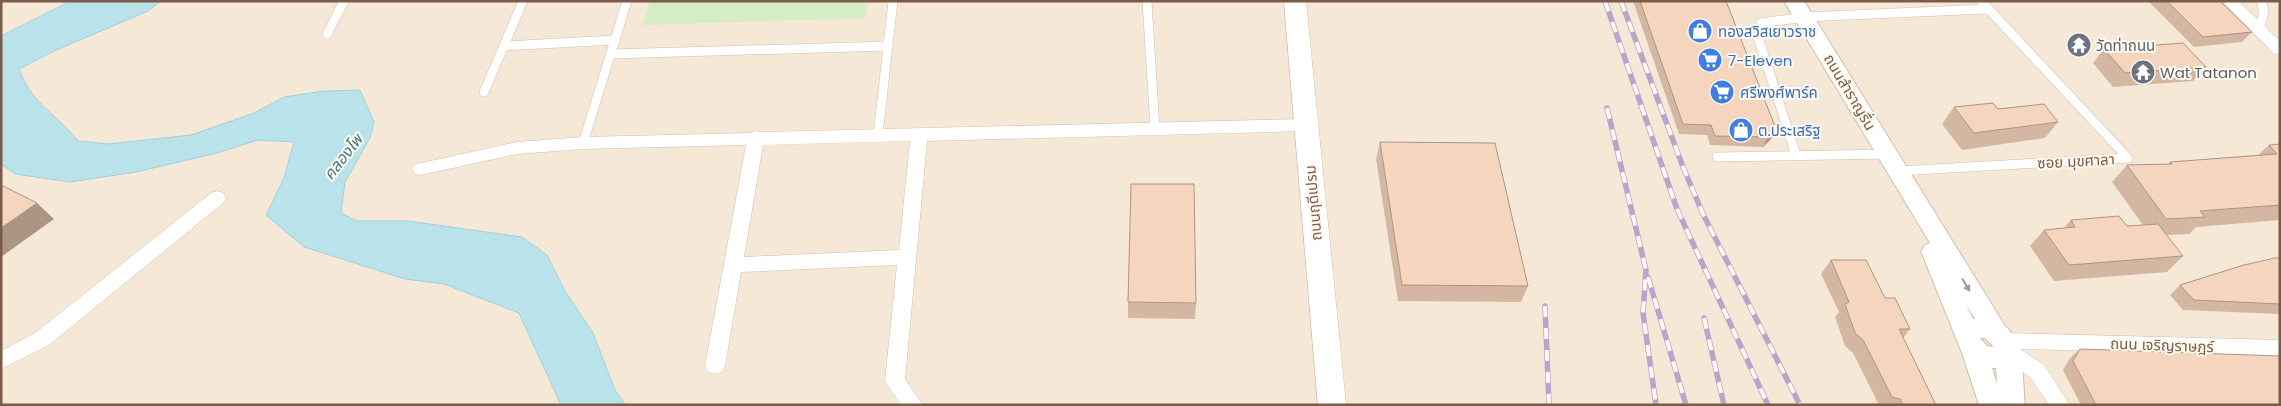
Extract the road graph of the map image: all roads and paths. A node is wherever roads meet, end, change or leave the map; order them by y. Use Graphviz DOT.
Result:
graph roads {
  1 [pos="344,1"];
  2 [pos="523,1"];
  3 [pos="627,1"];
  4 [pos="893,1"];
  5 [pos="1147,1"];
  6 [pos="1295,1"];
  7 [pos="2229,1"];
  8 [pos="2261,1"];
  9 [pos="1984,5"];
  10 [pos="1799,9"];
  11 [pos="2259,30"];
  12 [pos="326,34"];
  13 [pos="615,40"];
  14 [pos="505,46"];
  15 [pos="888,46"];
  16 [pos="2280,50"];
  17 [pos="611,54"];
  18 [pos="484,92"];
  19 [pos="1306,125"];
  20 [pos="1155,129"];
  21 [pos="878,134"];
  22 [pos="918,134"];
  23 [pos="756,137"];
  24 [pos="583,143"];
  25 [pos="1796,156"];
  26 [pos="1717,157"];
  27 [pos="421,169"];
  28 [pos="1897,169"];
  29 [pos="217,198"];
  30 [pos="907,256"];
  31 [pos="734,265"];
  32 [pos="1969,341"];
  33 [pos="2002,341"];
  34 [pos="2044,342"];
  35 [pos="2280,348"];
  36 [pos="1,361"];
  37 [pos="715,366"];
  38 [pos="2037,370"];
  39 [pos="913,405"];
  40 [pos="1332,405"];
  41 [pos="1992,405"];
  42 [pos="2012,405"];
  43 [pos="2060,405"];
  1 -- 12 [label="lane"];
  2 -- 14 [label="lane"];
  3 -- 13 [label="lane"];
  4 -- 15 [label="lane"];
  5 -- 20 [label="lane"];
  6 -- 19 [label="main road, ถนนฤดีเปรม"];
  7 -- 11 [label="street"];
  8 -- 11 [label="lane"];
  9 -- 10 [label="lane"];
  9 -- 28 [label="lane, ซอย มุขศาลา"];
  10 -- 25 [label="lane"];
  10 -- 28 [label="street, ถนนสำราญรื่น"];
  11 -- 16 [label="street"];
  13 -- 14 [label="lane"];
  13 -- 17 [label="lane"];
  14 -- 18 [label="lane"];
  15 -- 17 [label="lane"];
  15 -- 21 [label="lane"];
  17 -- 24 [label="lane"];
  19 -- 20 [label="street"];
  19 -- 40 [label="main road, ถนนฤดีเปรม"];
  20 -- 22 [label="street"];
  21 -- 22 [label="street"];
  21 -- 23 [label="street"];
  22 -- 30 [label="street"];
  23 -- 24 [label="street"];
  23 -- 31 [label="street"];
  24 -- 27 [label="street"];
  25 -- 26 [label="lane"];
  25 -- 28 [label="lane"];
  28 -- 32 [label="street, ถนนสำราญรื่น"];
  28 -- 33 [label="street, ถนนสำราญรื่น, one-way"];
  29 -- 36 [label="street"];
  30 -- 31 [label="street"];
  30 -- 39 [label="street"];
  31 -- 37 [label="street"];
  32 -- 33 [label="street"];
  32 -- 41 [label="street, ถนนสำราญรื่น"];
  33 -- 34 [label="street, ถนน เจริญราษฎร์"];
  33 -- 38 [label="street"];
  33 -- 42 [label="street"];
  34 -- 35 [label="street, ถนน เจริญราษฎร์"];
  34 -- 38 [label="street"];
  38 -- 43 [label="street"];
}
